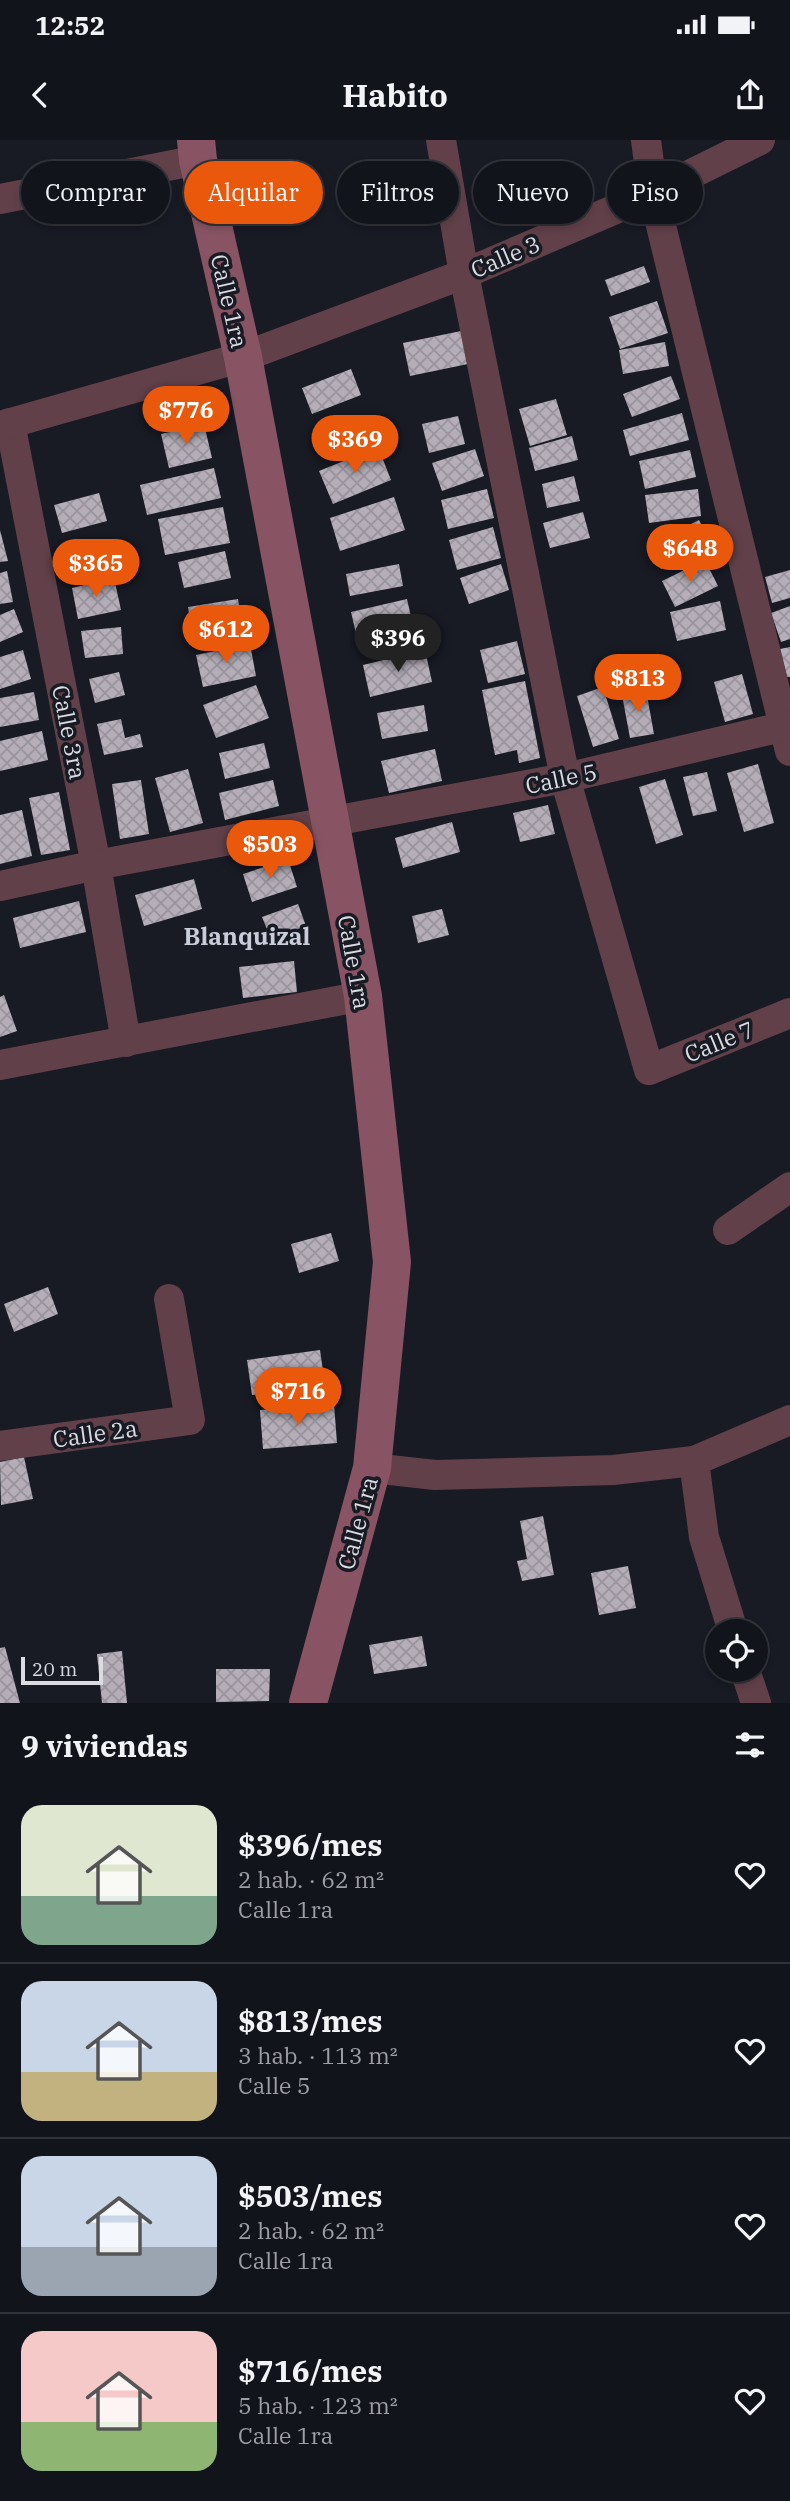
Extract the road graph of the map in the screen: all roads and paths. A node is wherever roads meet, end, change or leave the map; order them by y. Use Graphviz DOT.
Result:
graph roads {
  1 [pos="441,140"];
  2 [pos="646,140"];
  3 [pos="760,140"];
  4 [pos="197,150"];
  5 [pos="649,161"];
  6 [pos="703,168"];
  7 [pos="0,199"];
  8 [pos="607,213"];
  9 [pos="661,224"];
  10 [pos="464,274"];
  11 [pos="243,357"];
  12 [pos="5,424"];
  13 [pos="788,734"];
  14 [pos="565,778"];
  15 [pos="330,822"];
  16 [pos="96,865"];
  17 [pos="0,886"];
  18 [pos="363,996"];
  19 [pos="790,1013"];
  20 [pos="126,1042"];
  21 [pos="0,1065"];
  22 [pos="790,1187"];
  23 [pos="728,1230"];
  24 [pos="169,1299"];
  25 [pos="790,1420"];
  26 [pos="0,1445"];
  27 [pos="694,1461"];
  28 [pos="372,1468"];
  29 [pos="729,1619"];
  30 [pos="749,1682"];
  31 [pos="308,1703"];
  32 [pos="755,1703"];
  1 -- 10 [label="street"];
  2 -- 5 [label="street"];
  3 -- 6 [label="street, Calle 3"];
  4 -- 7 [label="street"];
  4 -- 11 [label="main road, Calle 1ra"];
  8 -- 10 [label="street, Calle 3"];
  9 -- 13 [label="street"];
  10 -- 11 [label="street, Calle 3"];
  10 -- 14 [label="street"];
  11 -- 12 [label="street, Calle 3"];
  11 -- 15 [label="main road, Calle 1ra"];
  12 -- 16 [label="street, Calle 3ra"];
  13 -- 14 [label="street, Calle 5"];
  14 -- 15 [label="street, Calle 5"];
  14 -- 19 [label="street, Calle 7"];
  15 -- 16 [label="street, Calle 5"];
  15 -- 18 [label="main road, Calle 1ra"];
  16 -- 17 [label="street, Calle 5"];
  16 -- 20 [label="street, Calle 3ra"];
  18 -- 20 [label="street"];
  18 -- 28 [label="main road, Calle 1ra"];
  20 -- 21 [label="street"];
  22 -- 23 [label="street"];
  24 -- 26 [label="street, Calle 2a"];
  25 -- 27 [label="street"];
  27 -- 28 [label="street"];
  27 -- 29 [label="street"];
  28 -- 31 [label="main road, Calle 1ra"];
  30 -- 32 [label="street"];
}
